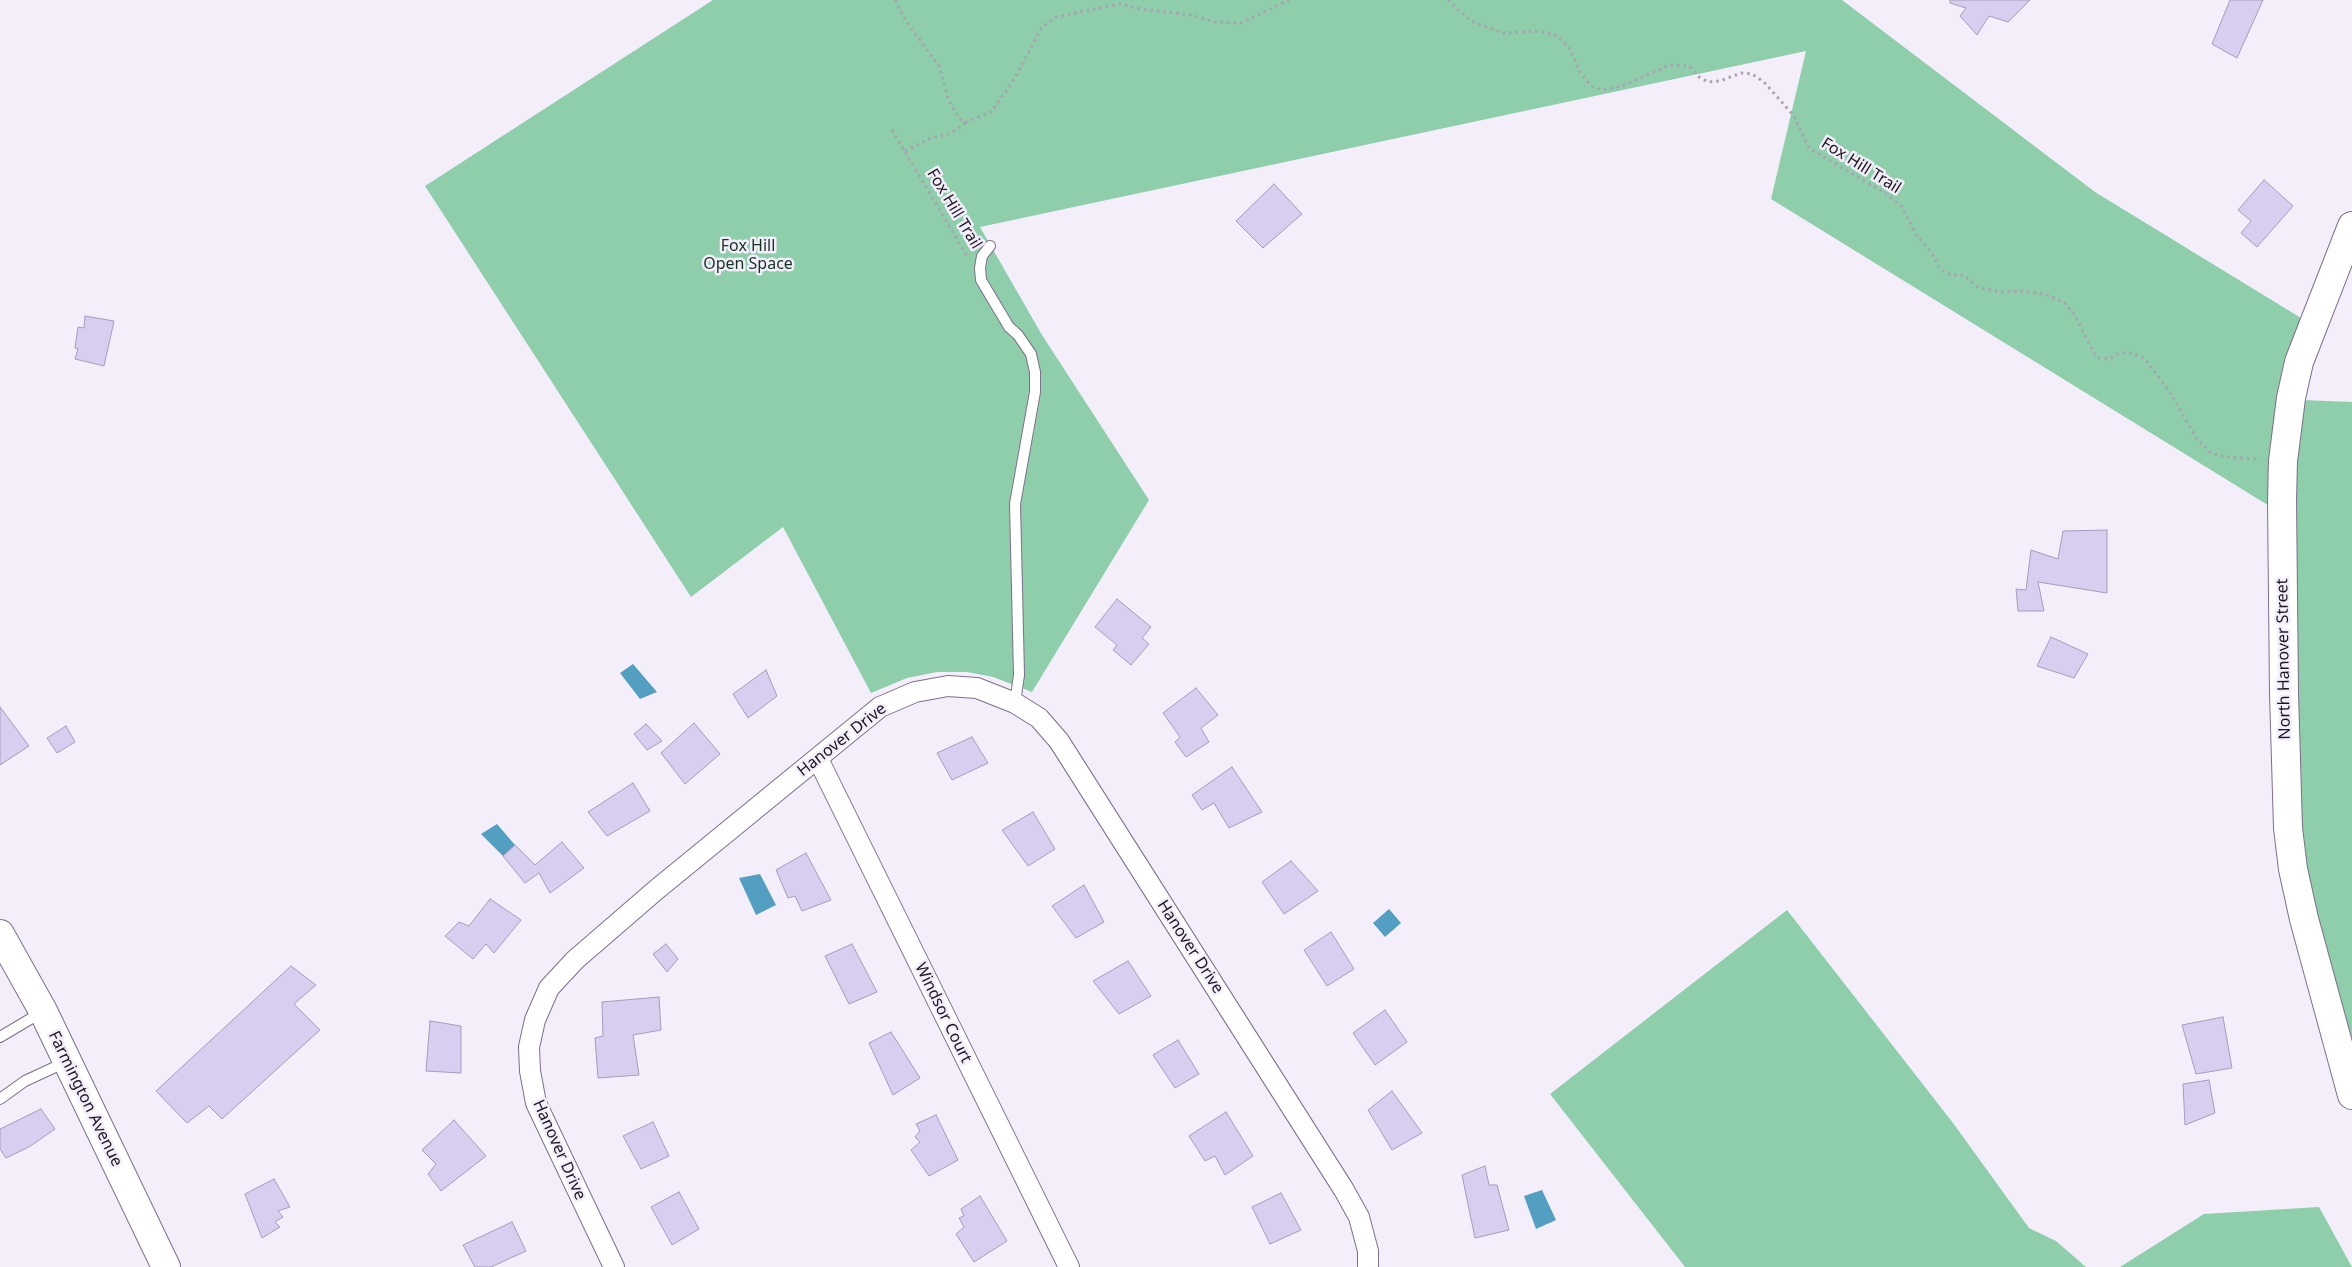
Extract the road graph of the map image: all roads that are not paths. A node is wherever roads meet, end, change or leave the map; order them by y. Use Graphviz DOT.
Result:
graph roads {
  1 [pos="2352,226"];
  2 [pos="990,246"];
  3 [pos="1015,703"];
  4 [pos="818,759"];
  5 [pos="0,934"];
  6 [pos="43,1011"];
  7 [pos="0,1037"];
  8 [pos="67,1061"];
  9 [pos="2352,1094"];
  10 [pos="0,1099"];
  11 [pos="166,1267"];
  12 [pos="614,1267"];
  13 [pos="1069,1267"];
  14 [pos="1368,1267"];
  1 -- 9 [label="street, North Hanover Street"];
  2 -- 3 [label="lane"];
  3 -- 4 [label="street, Hanover Drive"];
  3 -- 14 [label="street, Hanover Drive"];
  4 -- 12 [label="street, Hanover Drive"];
  4 -- 13 [label="street, Windsor Court"];
  5 -- 6 [label="street, Farmington Avenue"];
  6 -- 7 [label="lane"];
  6 -- 8 [label="street, Farmington Avenue"];
  8 -- 10 [label="lane"];
  8 -- 11 [label="street, Farmington Avenue"];
}
